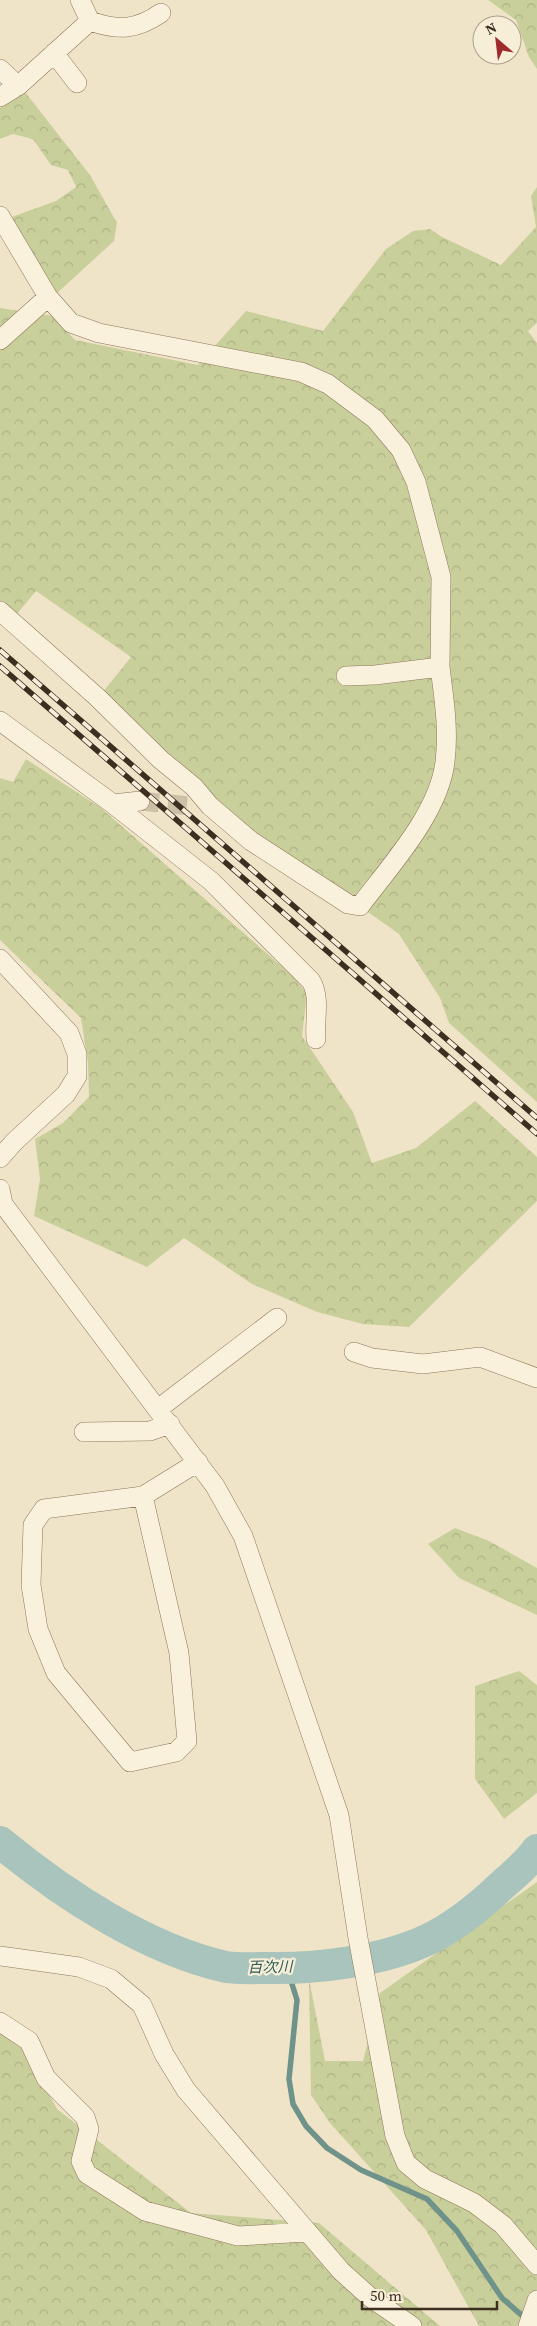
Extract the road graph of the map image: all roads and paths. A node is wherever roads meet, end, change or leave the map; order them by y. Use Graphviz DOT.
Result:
graph roads {
  1 [pos="80,0"];
  2 [pos="161,13"];
  3 [pos="90,21"];
  4 [pos="54,54"];
  5 [pos="0,69"];
  6 [pos="77,83"];
  7 [pos="18,86"];
  8 [pos="0,97"];
  9 [pos="0,216"];
  10 [pos="48,297"];
  11 [pos="0,340"];
  12 [pos="0,611"];
  13 [pos="440,667"];
  14 [pos="346,676"];
  15 [pos="0,722"];
  16 [pos="140,802"];
  17 [pos="112,804"];
  18 [pos="191,806"];
  19 [pos="210,806"];
  20 [pos="0,959"];
  21 [pos="316,1039"];
  22 [pos="0,1158"];
  23 [pos="0,1189"];
  24 [pos="277,1318"];
  25 [pos="354,1352"];
  26 [pos="537,1378"];
  27 [pos="158,1409"];
  28 [pos="170,1424"];
  29 [pos="84,1432"];
  30 [pos="198,1462"];
  31 [pos="143,1496"];
  32 [pos="0,1956"];
  33 [pos="0,2022"];
  34 [pos="308,2232"];
  35 [pos="537,2265"];
  36 [pos="412,2326"];
  1 -- 3 [label="street"];
  2 -- 3 [label="street"];
  3 -- 4 [label="street"];
  4 -- 6 [label="street"];
  4 -- 7 [label="street"];
  5 -- 7 [label="street"];
  7 -- 8 [label="street"];
  9 -- 10 [label="street"];
  10 -- 11 [label="street"];
  10 -- 13 [label="street"];
  12 -- 19 [label="street"];
  13 -- 14 [label="street"];
  13 -- 19 [label="street"];
  15 -- 17 [label="street"];
  16 -- 17 [label="street"];
  17 -- 21 [label="street"];
  18 -- 19 [label="street"];
  20 -- 22 [label="street"];
  23 -- 27 [label="street"];
  24 -- 27 [label="street"];
  25 -- 26 [label="street"];
  27 -- 28 [label="street"];
  28 -- 29 [label="street"];
  28 -- 30 [label="street"];
  30 -- 31 [label="street"];
  30 -- 35 [label="street"];
  31 -- 31 [label="street"];
  32 -- 34 [label="street"];
  33 -- 34 [label="street"];
  34 -- 36 [label="street"];
}
